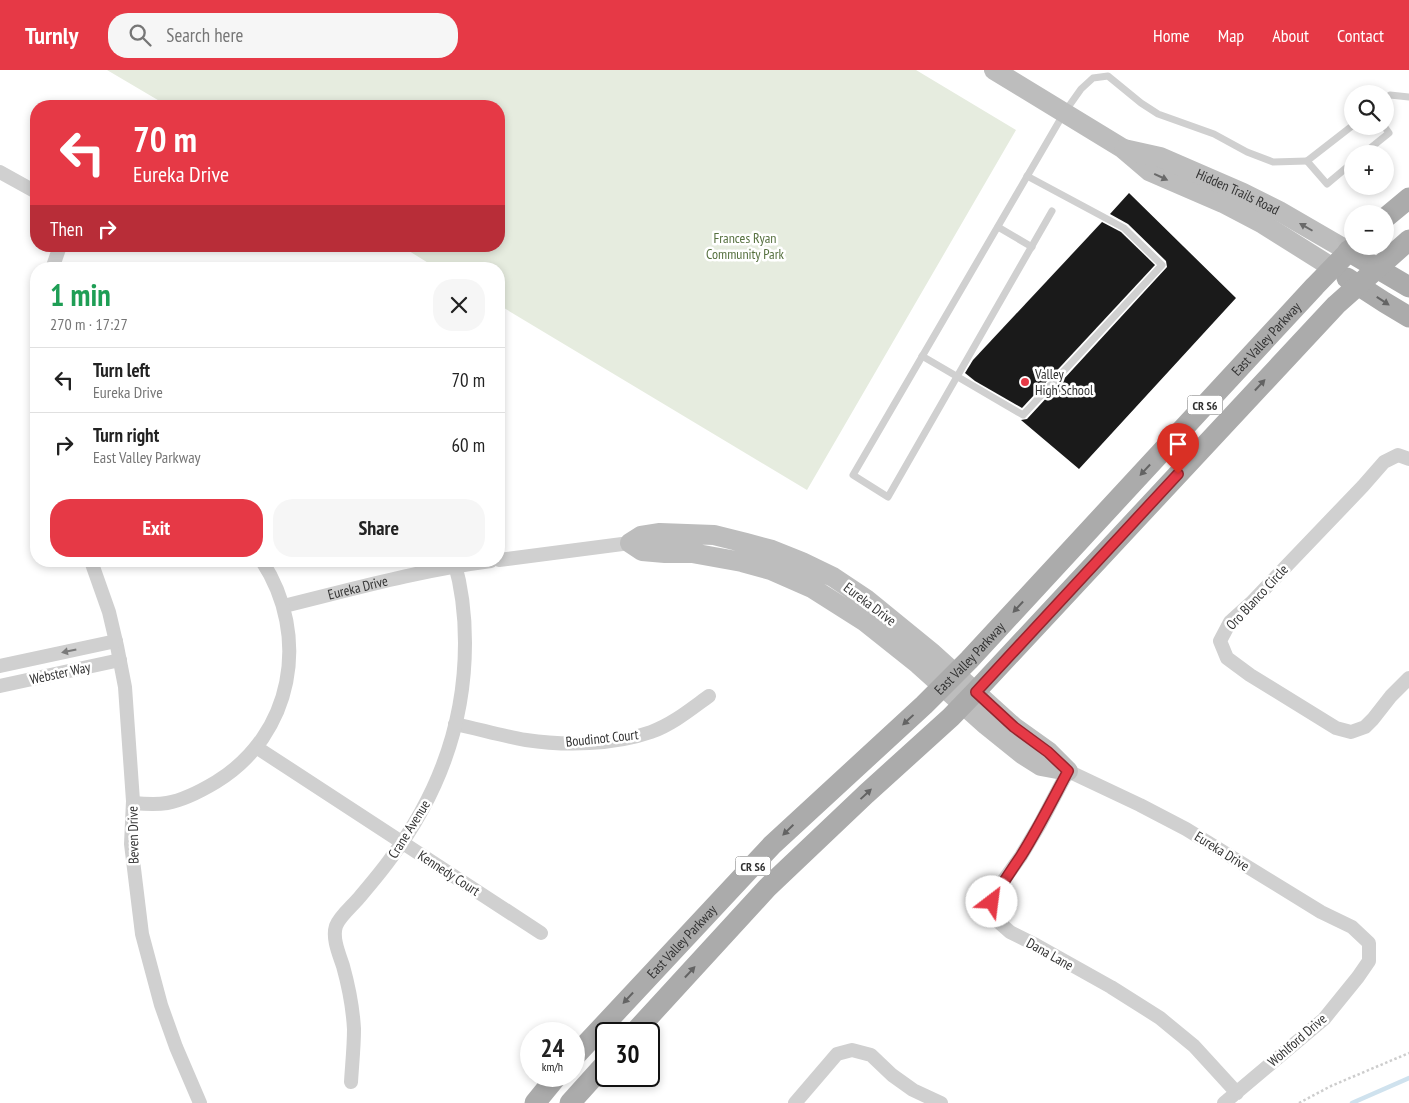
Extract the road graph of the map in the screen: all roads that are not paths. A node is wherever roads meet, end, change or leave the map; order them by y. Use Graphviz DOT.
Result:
graph roads {
  1 [pos="994,70"];
  2 [pos="1394,95"];
  3 [pos="1409,97"];
  4 [pos="1064,113"];
  5 [pos="1344,132"];
  6 [pos="1387,135"];
  7 [pos="1374,145"];
  8 [pos="1122,148"];
  9 [pos="1307,161"];
  10 [pos="1344,170"];
  11 [pos="0,172"];
  12 [pos="1028,176"];
  13 [pos="30,189"];
  14 [pos="1409,198"];
  15 [pos="1394,210"];
  16 [pos="1052,211"];
  17 [pos="998,227"];
  18 [pos="1409,240"];
  19 [pos="1344,245"];
  20 [pos="1032,247"];
  21 [pos="1345,255"];
  22 [pos="1359,255"];
  23 [pos="1333,268"];
  24 [pos="1377,268"];
  25 [pos="1358,284"];
  26 [pos="1409,287"];
  27 [pos="1409,317"];
  28 [pos="922,356"];
  29 [pos="957,376"];
  30 [pos="1409,459"];
  31 [pos="630,543"];
  32 [pos="505,559"];
  33 [pos="93,567"];
  34 [pos="266,567"];
  35 [pos="442,567"];
  36 [pos="456,567"];
  37 [pos="284,606"];
  38 [pos="116,642"];
  39 [pos="120,660"];
  40 [pos="0,666"];
  41 [pos="1409,678"];
  42 [pos="949,680"];
  43 [pos="0,686"];
  44 [pos="709,696"];
  45 [pos="969,698"];
  46 [pos="455,724"];
  47 [pos="256,747"];
  48 [pos="1068,771"];
  49 [pos="133,803"];
  50 [pos="402,842"];
  51 [pos="541,933"];
  52 [pos="1369,943"];
  53 [pos="644,1022"];
  54 [pos="585,1045"];
  55 [pos="595,1075"];
  56 [pos="351,1082"];
  57 [pos="548,1087"];
  58 [pos="1237,1092"];
  59 [pos="200,1103"];
  60 [pos="535,1103"];
  61 [pos="570,1103"];
  62 [pos="795,1103"];
  63 [pos="941,1103"];
  64 [pos="1224,1103"];
  1 -- 4 [label="street, Hidden Trails Road"];
  2 -- 3 [label="lane"];
  4 -- 8 [label="street, Hidden Trails Road"];
  4 -- 9 [label="lane"];
  4 -- 12 [label="lane"];
  5 -- 9 [label="lane"];
  6 -- 7 [label="lane"];
  19 -- 8 [label="street, Hidden Trails Road, one-way"];
  8 -- 23 [label="street, Hidden Trails Road, one-way"];
  9 -- 10 [label="lane"];
  11 -- 13 [label="street"];
  12 -- 17 [label="lane"];
  12 -- 29 [label="lane"];
  14 -- 15 [label="main road"];
  16 -- 20 [label="lane"];
  17 -- 20 [label="lane"];
  17 -- 28 [label="lane"];
  18 -- 24 [label="main road, East Valley Parkway / CR S6"];
  20 -- 29 [label="lane"];
  21 -- 23 [label="main road, East Valley Parkway / CR S6"];
  22 -- 24 [label="main road"];
  23 -- 25 [label="main road"];
  23 -- 42 [label="main road, East Valley Parkway / CR S6, one-way"];
  24 -- 25 [label="main road, East Valley Parkway / CR S6"];
  24 -- 26 [label="main road"];
  25 -- 27 [label="main road, one-way"];
  45 -- 25 [label="main road, East Valley Parkway / CR S6, one-way"];
  28 -- 29 [label="lane"];
  28 -- 29 [label="lane"];
  30 -- 41 [label="street, Oro Blanco Circle"];
  31 -- 32 [label="street, Eureka Drive"];
  31 -- 42 [label="street, Eureka Drive"];
  33 -- 38 [label="street, Beven Drive"];
  34 -- 37 [label="street"];
  35 -- 37 [label="street, Eureka Drive"];
  36 -- 46 [label="street, Crane Avenue"];
  37 -- 47 [label="street"];
  38 -- 39 [label="street, Beven Drive"];
  38 -- 40 [label="street, Webster Way, one-way"];
  39 -- 43 [label="street, Webster Way"];
  39 -- 49 [label="street, Beven Drive"];
  42 -- 45 [label="street, Eureka Drive"];
  42 -- 54 [label="main road, East Valley Parkway / CR S6, one-way"];
  44 -- 46 [label="street, Boudinot Court"];
  45 -- 48 [label="street, Eureka Drive"];
  53 -- 45 [label="main road, East Valley Parkway / CR S6, one-way"];
  46 -- 50 [label="street, Crane Avenue"];
  47 -- 49 [label="street"];
  47 -- 50 [label="street, Kennedy Court"];
  48 -- 52 [label="street, Eureka Drive"];
  48 -- 58 [label="street, Dana Lane"];
  49 -- 59 [label="street, Beven Drive"];
  50 -- 51 [label="street, Kennedy Court"];
  50 -- 56 [label="street, Crane Avenue"];
  52 -- 58 [label="street, Wohlford Drive"];
  55 -- 61 [label="main road"];
  57 -- 60 [label="main road"];
  58 -- 64 [label="street, Wohlford Drive"];
  62 -- 63 [label="street"];
}
